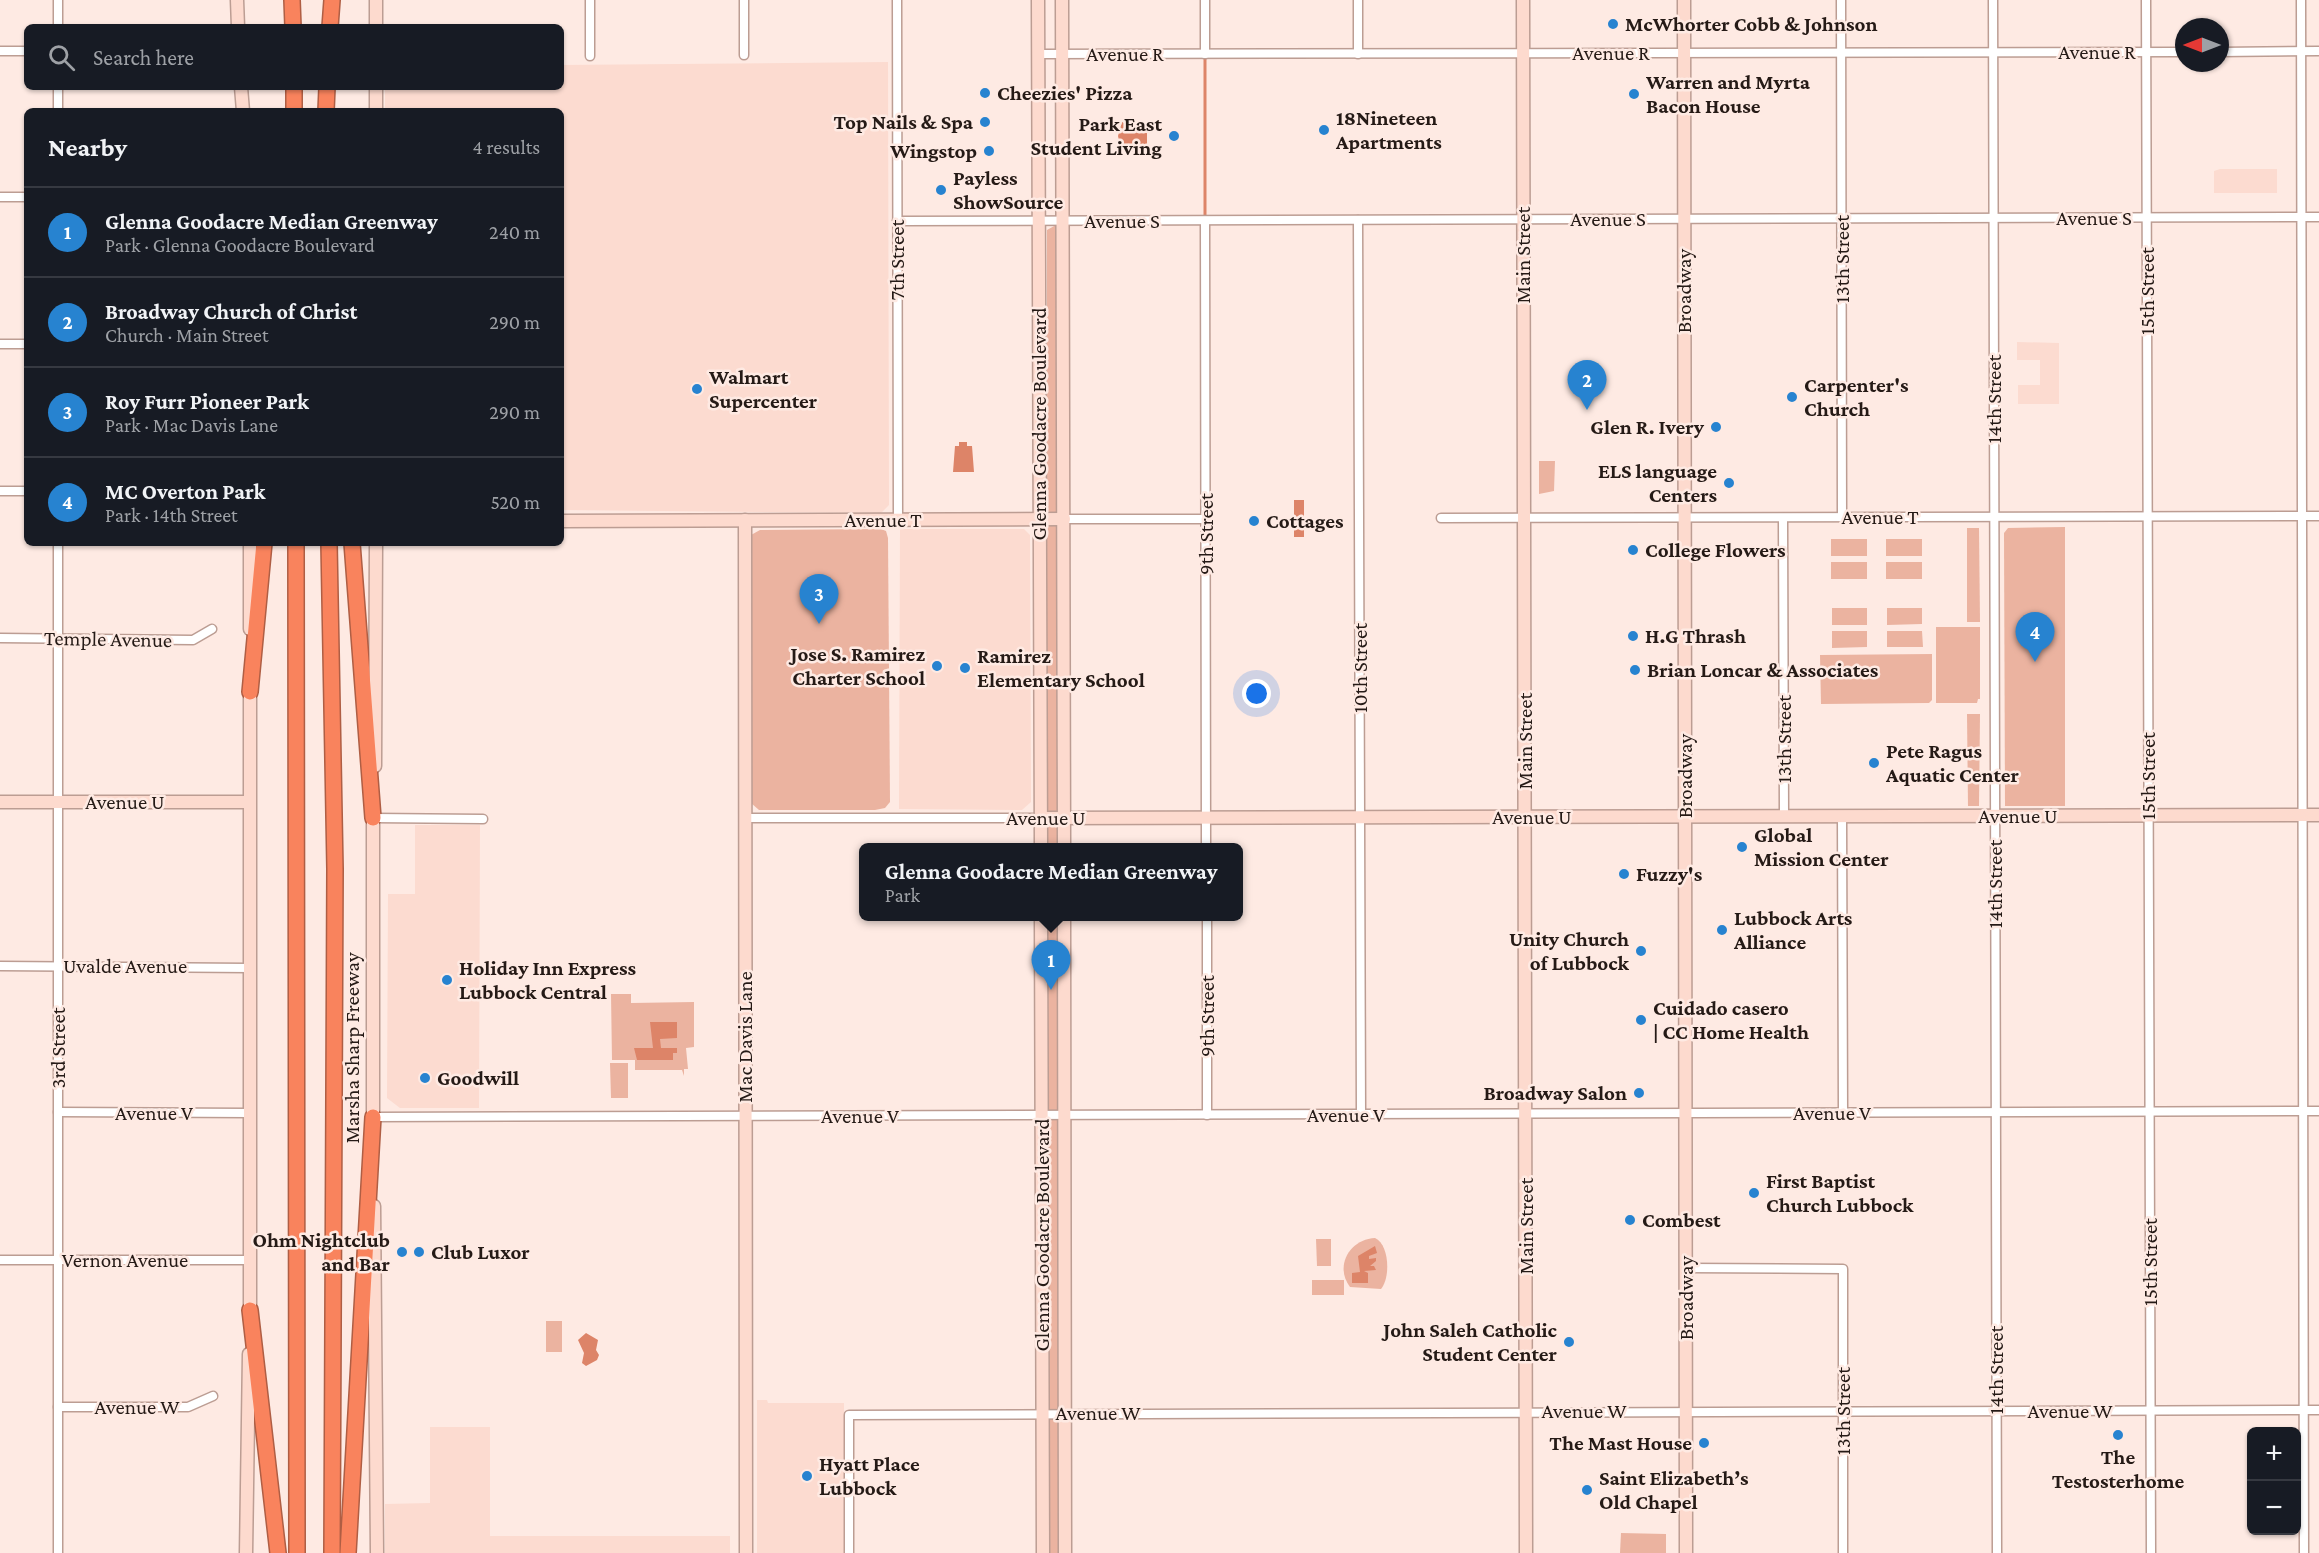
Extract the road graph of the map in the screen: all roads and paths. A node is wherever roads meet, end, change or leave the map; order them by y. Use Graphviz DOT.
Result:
graph roads {
  1 [pos="58,0"];
  2 [pos="237,0"];
  3 [pos="292,0"];
  4 [pos="331,0"];
  5 [pos="376,0"];
  6 [pos="590,0"];
  7 [pos="744,0"];
  8 [pos="897,0"];
  9 [pos="1038,0"];
  10 [pos="1062,0"];
  11 [pos="1205,0"];
  12 [pos="1358,0"];
  13 [pos="1523,0"];
  14 [pos="1683,0"];
  15 [pos="1841,0"];
  16 [pos="1993,0"];
  17 [pos="2146,0"];
  18 [pos="2301,0"];
  19 [pos="58,24"];
  20 [pos="238,24"];
  21 [pos="293,24"];
  22 [pos="329,24"];
  23 [pos="376,24"];
  24 [pos="0,51"];
  25 [pos="24,51"];
  26 [pos="2301,51"];
  27 [pos="2319,51"];
  28 [pos="1841,52"];
  29 [pos="1993,52"];
  30 [pos="2146,52"];
  31 [pos="2175,52"];
  32 [pos="2229,52"];
  33 [pos="1523,53"];
  34 [pos="1684,53"];
  35 [pos="1038,54"];
  36 [pos="1062,54"];
  37 [pos="1205,54"];
  38 [pos="1358,54"];
  39 [pos="590,56"];
  40 [pos="744,56"];
  41 [pos="58,90"];
  42 [pos="241,90"];
  43 [pos="294,90"];
  44 [pos="327,90"];
  45 [pos="376,90"];
  46 [pos="58,108"];
  47 [pos="243,108"];
  48 [pos="294,108"];
  49 [pos="326,108"];
  50 [pos="376,108"];
  51 [pos="0,197"];
  52 [pos="24,197"];
  53 [pos="2302,217"];
  54 [pos="2319,217"];
  55 [pos="1994,218"];
  56 [pos="2146,218"];
  57 [pos="1523,219"];
  58 [pos="1684,219"];
  59 [pos="1842,219"];
  60 [pos="1358,220"];
  61 [pos="897,221"];
  62 [pos="1039,221"];
  63 [pos="1063,221"];
  64 [pos="1205,221"];
  65 [pos="0,344"];
  66 [pos="24,344"];
  67 [pos="0,491"];
  68 [pos="24,491"];
  69 [pos="2302,516"];
  70 [pos="2319,516"];
  71 [pos="1842,517"];
  72 [pos="1994,517"];
  73 [pos="2147,517"];
  74 [pos="1442,518"];
  75 [pos="1524,518"];
  76 [pos="1684,518"];
  77 [pos="1783,518"];
  78 [pos="1040,519"];
  79 [pos="1064,519"];
  80 [pos="1206,519"];
  81 [pos="745,520"];
  82 [pos="898,520"];
  83 [pos="564,521"];
  84 [pos="58,546"];
  85 [pos="250,546"];
  86 [pos="264,546"];
  87 [pos="296,546"];
  88 [pos="329,546"];
  89 [pos="352,546"];
  90 [pos="376,546"];
  91 [pos="212,629"];
  92 [pos="0,638"];
  93 [pos="58,639"];
  94 [pos="250,692"];
  95 [pos="0,802"];
  96 [pos="58,802"];
  97 [pos="249,802"];
  98 [pos="2303,815"];
  99 [pos="2319,815"];
  100 [pos="1685,816"];
  101 [pos="1784,816"];
  102 [pos="1842,816"];
  103 [pos="1995,816"];
  104 [pos="2148,816"];
  105 [pos="1206,817"];
  106 [pos="1360,817"];
  107 [pos="1525,817"];
  108 [pos="373,818"];
  109 [pos="745,818"];
  110 [pos="1041,818"];
  111 [pos="1064,818"];
  112 [pos="483,819"];
  113 [pos="1041,843"];
  114 [pos="1064,843"];
  115 [pos="1206,843"];
  116 [pos="1041,921"];
  117 [pos="1064,921"];
  118 [pos="1207,921"];
  119 [pos="0,966"];
  120 [pos="58,966"];
  121 [pos="249,968"];
  122 [pos="2304,1111"];
  123 [pos="2319,1111"];
  124 [pos="58,1112"];
  125 [pos="2149,1112"];
  126 [pos="250,1113"];
  127 [pos="1685,1113"];
  128 [pos="1843,1113"];
  129 [pos="1995,1113"];
  130 [pos="1525,1114"];
  131 [pos="1207,1115"];
  132 [pos="1361,1115"];
  133 [pos="745,1116"];
  134 [pos="1042,1116"];
  135 [pos="1064,1116"];
  136 [pos="373,1117"];
  137 [pos="0,1260"];
  138 [pos="58,1260"];
  139 [pos="249,1260"];
  140 [pos="1686,1268"];
  141 [pos="250,1310"];
  142 [pos="213,1396"];
  143 [pos="58,1407"];
  144 [pos="2150,1410"];
  145 [pos="2304,1410"];
  146 [pos="2319,1410"];
  147 [pos="1686,1411"];
  148 [pos="1843,1411"];
  149 [pos="1996,1411"];
  150 [pos="1526,1412"];
  151 [pos="1043,1413"];
  152 [pos="1065,1413"];
  153 [pos="58,1553"];
  154 [pos="246,1553"];
  155 [pos="278,1553"];
  156 [pos="297,1553"];
  157 [pos="332,1553"];
  158 [pos="348,1553"];
  159 [pos="376,1553"];
  160 [pos="746,1553"];
  161 [pos="849,1553"];
  162 [pos="1043,1553"];
  163 [pos="1065,1553"];
  164 [pos="1526,1553"];
  165 [pos="1686,1553"];
  166 [pos="1843,1553"];
  167 [pos="1996,1553"];
  168 [pos="2151,1553"];
  169 [pos="2304,1553"];
  1 -- 19 [label="street"];
  2 -- 20 [label="street"];
  3 -- 21 [label="highway"];
  4 -- 22 [label="highway"];
  5 -- 23 [label="street"];
  6 -- 39 [label="street"];
  7 -- 40 [label="street"];
  8 -- 61 [label="street, 7th Street"];
  9 -- 35 [label="street, Glenna Goodacre Boulevard"];
  10 -- 36 [label="street, Glenna Goodacre Boulevard"];
  11 -- 37 [label="street"];
  12 -- 38 [label="street"];
  13 -- 33 [label="street, Main Street"];
  14 -- 34 [label="street, Broadway"];
  15 -- 28 [label="street, 13th Street"];
  16 -- 29 [label="street, 14th Street"];
  17 -- 30 [label="street, 15th Street"];
  18 -- 26 [label="street"];
  24 -- 25 [label="street"];
  26 -- 27 [label="street"];
  26 -- 32 [label="street"];
  26 -- 53 [label="street"];
  28 -- 29 [label="street, Avenue R"];
  28 -- 34 [label="street, Avenue R"];
  28 -- 59 [label="street, 13th Street"];
  29 -- 30 [label="street, Avenue R"];
  29 -- 55 [label="street, 14th Street"];
  30 -- 31 [label="street, Avenue R"];
  30 -- 56 [label="street, 15th Street"];
  33 -- 34 [label="street, Avenue R"];
  33 -- 38 [label="street, Avenue R"];
  33 -- 57 [label="street, Main Street"];
  34 -- 58 [label="street, Broadway"];
  35 -- 36 [label="street, Avenue R"];
  35 -- 62 [label="street, Glenna Goodacre Boulevard"];
  36 -- 37 [label="street, Avenue R"];
  36 -- 63 [label="street, Glenna Goodacre Boulevard"];
  37 -- 38 [label="street, Avenue R"];
  41 -- 46 [label="street"];
  42 -- 47 [label="street"];
  43 -- 48 [label="highway"];
  44 -- 49 [label="highway"];
  45 -- 50 [label="street"];
  51 -- 52 [label="street"];
  53 -- 54 [label="street, Avenue S"];
  53 -- 56 [label="street, Avenue S"];
  53 -- 69 [label="street"];
  55 -- 56 [label="street, Avenue S"];
  55 -- 59 [label="street, Avenue S"];
  55 -- 72 [label="street, 14th Street"];
  56 -- 73 [label="street, 15th Street"];
  57 -- 58 [label="street, Avenue S"];
  57 -- 60 [label="street, Avenue S"];
  57 -- 75 [label="street, Main Street"];
  58 -- 59 [label="street, Avenue S"];
  58 -- 76 [label="street, Broadway"];
  59 -- 71 [label="street, 13th Street"];
  60 -- 64 [label="street, Avenue S"];
  60 -- 106 [label="street, 10th Street"];
  61 -- 62 [label="street, Avenue S"];
  61 -- 82 [label="street, 7th Street"];
  62 -- 63 [label="street, Avenue S"];
  62 -- 78 [label="street, Glenna Goodacre Boulevard"];
  63 -- 64 [label="street, Avenue S"];
  63 -- 79 [label="street, Glenna Goodacre Boulevard"];
  64 -- 80 [label="street, 9th Street"];
  65 -- 66 [label="street"];
  67 -- 68 [label="street"];
  69 -- 70 [label="street, Avenue T"];
  69 -- 73 [label="street, Avenue T"];
  69 -- 98 [label="street"];
  71 -- 72 [label="street, Avenue T"];
  71 -- 77 [label="street, Avenue T"];
  72 -- 73 [label="street, Avenue T"];
  72 -- 103 [label="street, 14th Street"];
  73 -- 104 [label="street, 15th Street"];
  74 -- 75 [label="street, Avenue T"];
  75 -- 76 [label="street, Avenue T"];
  75 -- 107 [label="street, Main Street"];
  76 -- 77 [label="street, Avenue T"];
  76 -- 100 [label="street, Broadway"];
  77 -- 101 [label="street, 13th Street"];
  78 -- 79 [label="street, Avenue T"];
  78 -- 82 [label="street, Avenue T"];
  78 -- 110 [label="street, Glenna Goodacre Boulevard"];
  79 -- 80 [label="street, Avenue T"];
  79 -- 111 [label="street, Glenna Goodacre Boulevard"];
  80 -- 105 [label="street, 9th Street"];
  81 -- 82 [label="street, Avenue T"];
  81 -- 83 [label="street, Avenue T"];
  81 -- 109 [label="street, Mac Davis Lane"];
  84 -- 93 [label="street, 3rd Street"];
  85 -- 94 [label="street"];
  86 -- 94 [label="highway"];
  87 -- 156 [label="highway"];
  88 -- 157 [label="highway, Marsha Sharp Freeway"];
  89 -- 108 [label="highway"];
  90 -- 108 [label="street, Marsha Sharp Freeway"];
  91 -- 93 [label="street, Temple Avenue"];
  92 -- 93 [label="street, Temple Avenue"];
  93 -- 96 [label="street, 3rd Street"];
  94 -- 97 [label="street"];
  95 -- 96 [label="street, Avenue U"];
  96 -- 97 [label="street, Avenue U"];
  96 -- 120 [label="street, 3rd Street"];
  97 -- 121 [label="street"];
  98 -- 99 [label="street, Avenue U"];
  98 -- 104 [label="street, Avenue U"];
  98 -- 122 [label="street"];
  100 -- 101 [label="street, Avenue U"];
  100 -- 107 [label="street, Avenue U"];
  100 -- 127 [label="street, Broadway"];
  101 -- 102 [label="street, Avenue U"];
  102 -- 103 [label="street, Avenue U"];
  102 -- 128 [label="street"];
  103 -- 104 [label="street, Avenue U"];
  103 -- 129 [label="street, 14th Street"];
  104 -- 125 [label="street, 15th Street"];
  105 -- 106 [label="street, Avenue U"];
  105 -- 111 [label="street, Avenue U"];
  105 -- 115 [label="street, 9th Street"];
  106 -- 107 [label="street, Avenue U"];
  106 -- 132 [label="street, 10th Street"];
  107 -- 130 [label="street, Main Street"];
  108 -- 112 [label="street"];
  108 -- 136 [label="street, Marsha Sharp Freeway"];
  109 -- 110 [label="street, Avenue U"];
  109 -- 133 [label="street, Mac Davis Lane"];
  110 -- 111 [label="street, Avenue U"];
  110 -- 113 [label="street, Glenna Goodacre Boulevard"];
  111 -- 114 [label="street, Glenna Goodacre Boulevard"];
  116 -- 134 [label="street, Glenna Goodacre Boulevard"];
  117 -- 135 [label="street, Glenna Goodacre Boulevard"];
  118 -- 131 [label="street, 9th Street"];
  119 -- 120 [label="street, Uvalde Avenue"];
  120 -- 121 [label="street, Uvalde Avenue"];
  120 -- 124 [label="street, 3rd Street"];
  121 -- 126 [label="street"];
  122 -- 123 [label="street, Avenue V"];
  122 -- 125 [label="street, Avenue V"];
  122 -- 145 [label="street"];
  124 -- 126 [label="street, Avenue V"];
  124 -- 138 [label="street, 3rd Street"];
  125 -- 129 [label="street, Avenue V"];
  125 -- 144 [label="street, 15th Street"];
  126 -- 139 [label="street"];
  127 -- 128 [label="street, Avenue V"];
  127 -- 130 [label="street, Avenue V"];
  127 -- 140 [label="street, Broadway"];
  128 -- 129 [label="street, Avenue V"];
  129 -- 149 [label="street, 14th Street"];
  130 -- 132 [label="street, Avenue V"];
  130 -- 150 [label="street, Main Street"];
  131 -- 132 [label="street, Avenue V"];
  131 -- 135 [label="street, Avenue V"];
  133 -- 134 [label="street, Avenue V"];
  133 -- 136 [label="street, Avenue V"];
  133 -- 160 [label="street, Mac Davis Lane"];
  134 -- 135 [label="street, Avenue V"];
  134 -- 151 [label="street, Glenna Goodacre Boulevard"];
  135 -- 152 [label="street, Glenna Goodacre Boulevard"];
  136 -- 158 [label="highway"];
  136 -- 159 [label="street, Marsha Sharp Freeway"];
  137 -- 138 [label="street, Vernon Avenue"];
  138 -- 139 [label="street, Vernon Avenue"];
  138 -- 143 [label="street, 3rd Street"];
  139 -- 141 [label="street"];
  140 -- 147 [label="street, Broadway"];
  140 -- 148 [label="street, 13th Street"];
  141 -- 154 [label="street"];
  141 -- 155 [label="highway"];
  142 -- 143 [label="street, Avenue W"];
  143 -- 153 [label="street, 3rd Street"];
  144 -- 145 [label="street, Avenue W"];
  144 -- 149 [label="street, Avenue W"];
  144 -- 168 [label="street, 15th Street"];
  145 -- 146 [label="street, Avenue W"];
  145 -- 169 [label="street"];
  147 -- 148 [label="street, Avenue W"];
  147 -- 150 [label="street, Avenue W"];
  147 -- 165 [label="street, Broadway"];
  148 -- 149 [label="street, Avenue W"];
  148 -- 166 [label="street, 13th Street"];
  149 -- 167 [label="street, 14th Street"];
  150 -- 152 [label="street, Avenue W"];
  150 -- 164 [label="street, Main Street"];
  151 -- 152 [label="street, Avenue W"];
  151 -- 161 [label="street, Avenue W"];
  151 -- 162 [label="street, Glenna Goodacre Boulevard"];
  152 -- 163 [label="street, Glenna Goodacre Boulevard"];
}
